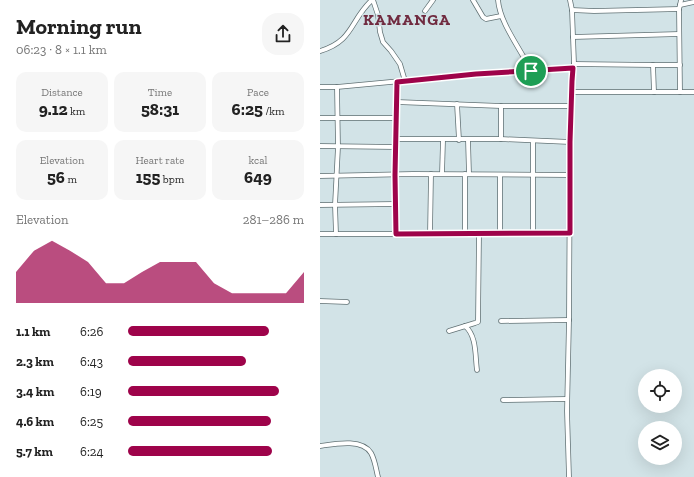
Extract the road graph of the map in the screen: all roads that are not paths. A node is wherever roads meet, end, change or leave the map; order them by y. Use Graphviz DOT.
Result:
graph roads {
  1 [pos="372,0"];
  2 [pos="433,0"];
  3 [pos="473,0"];
  4 [pos="498,0"];
  5 [pos="570,0"];
  6 [pos="681,0"];
  7 [pos="694,2"];
  8 [pos="680,7"];
  9 [pos="572,10"];
  10 [pos="425,11"];
  11 [pos="501,16"];
  12 [pos="679,34"];
  13 [pos="573,37"];
  14 [pos="320,51"];
  15 [pos="653,65"];
  16 [pos="680,65"];
  17 [pos="573,66"];
  18 [pos="531,71"];
  19 [pos="405,81"];
  20 [pos="397,82"];
  21 [pos="320,87"];
  22 [pos="336,87"];
  23 [pos="572,92"];
  24 [pos="654,92"];
  25 [pos="680,92"];
  26 [pos="694,92"];
  27 [pos="397,102"];
  28 [pos="457,104"];
  29 [pos="501,106"];
  30 [pos="571,106"];
  31 [pos="320,118"];
  32 [pos="338,118"];
  33 [pos="396,118"];
  34 [pos="396,139"];
  35 [pos="501,139"];
  36 [pos="443,140"];
  37 [pos="459,140"];
  38 [pos="468,140"];
  39 [pos="533,140"];
  40 [pos="570,142"];
  41 [pos="320,146"];
  42 [pos="338,147"];
  43 [pos="396,147"];
  44 [pos="431,174"];
  45 [pos="442,174"];
  46 [pos="467,174"];
  47 [pos="395,175"];
  48 [pos="500,175"];
  49 [pos="533,175"];
  50 [pos="569,175"];
  51 [pos="320,176"];
  52 [pos="337,176"];
  53 [pos="395,204"];
  54 [pos="320,205"];
  55 [pos="335,205"];
  56 [pos="570,233"];
  57 [pos="320,234"];
  58 [pos="336,234"];
  59 [pos="396,234"];
  60 [pos="430,234"];
  61 [pos="465,234"];
  62 [pos="479,234"];
  63 [pos="500,234"];
  64 [pos="533,234"];
  65 [pos="320,301"];
  66 [pos="347,302"];
  67 [pos="569,320"];
  68 [pos="501,321"];
  69 [pos="465,326"];
  70 [pos="449,331"];
  71 [pos="477,370"];
  72 [pos="567,399"];
  73 [pos="503,400"];
  74 [pos="320,446"];
  75 [pos="378,477"];
  76 [pos="569,477"];
  1 -- 14 [label="street"];
  1 -- 19 [label="street"];
  2 -- 10 [label="street"];
  3 -- 11 [label="street"];
  4 -- 11 [label="street"];
  5 -- 9 [label="street"];
  6 -- 8 [label="street"];
  7 -- 8 [label="street"];
  8 -- 9 [label="street"];
  8 -- 12 [label="street"];
  9 -- 13 [label="street"];
  11 -- 18 [label="street"];
  12 -- 13 [label="street"];
  12 -- 16 [label="street"];
  13 -- 17 [label="street"];
  15 -- 16 [label="street"];
  15 -- 17 [label="street"];
  15 -- 24 [label="street"];
  16 -- 25 [label="street"];
  17 -- 18 [label="street"];
  17 -- 23 [label="street"];
  18 -- 19 [label="street"];
  19 -- 20 [label="street"];
  20 -- 22 [label="street"];
  20 -- 27 [label="street"];
  21 -- 22 [label="street"];
  22 -- 32 [label="street"];
  23 -- 24 [label="street"];
  23 -- 30 [label="street"];
  24 -- 25 [label="street"];
  25 -- 26 [label="street"];
  27 -- 28 [label="street"];
  27 -- 33 [label="street"];
  28 -- 29 [label="street"];
  28 -- 37 [label="street"];
  29 -- 30 [label="street"];
  29 -- 35 [label="street"];
  30 -- 40 [label="street"];
  31 -- 32 [label="street"];
  32 -- 33 [label="street"];
  32 -- 42 [label="street"];
  33 -- 34 [label="street"];
  34 -- 36 [label="street"];
  34 -- 43 [label="street"];
  35 -- 38 [label="street"];
  35 -- 39 [label="street"];
  36 -- 37 [label="street"];
  36 -- 45 [label="street"];
  37 -- 38 [label="street"];
  38 -- 46 [label="street"];
  39 -- 40 [label="street"];
  39 -- 49 [label="street"];
  40 -- 50 [label="street"];
  41 -- 42 [label="street"];
  42 -- 43 [label="street"];
  42 -- 52 [label="street"];
  43 -- 47 [label="street"];
  44 -- 45 [label="street"];
  44 -- 47 [label="street"];
  44 -- 60 [label="street"];
  45 -- 46 [label="street"];
  46 -- 48 [label="street"];
  46 -- 61 [label="street"];
  47 -- 52 [label="street"];
  47 -- 53 [label="street"];
  48 -- 49 [label="street"];
  48 -- 63 [label="street"];
  49 -- 50 [label="street"];
  49 -- 64 [label="street"];
  50 -- 56 [label="street"];
  51 -- 52 [label="street"];
  52 -- 55 [label="street"];
  53 -- 55 [label="street"];
  53 -- 59 [label="street"];
  54 -- 55 [label="street"];
  55 -- 58 [label="street"];
  56 -- 64 [label="street"];
  56 -- 67 [label="street"];
  57 -- 58 [label="street"];
  58 -- 59 [label="street"];
  59 -- 60 [label="street"];
  60 -- 61 [label="street"];
  61 -- 62 [label="street"];
  62 -- 63 [label="street"];
  62 -- 69 [label="street"];
  63 -- 64 [label="street"];
  65 -- 66 [label="street"];
  67 -- 68 [label="street"];
  67 -- 72 [label="street"];
  69 -- 70 [label="street"];
  69 -- 71 [label="street"];
  72 -- 73 [label="street"];
  72 -- 76 [label="street"];
  74 -- 75 [label="street"];
}
